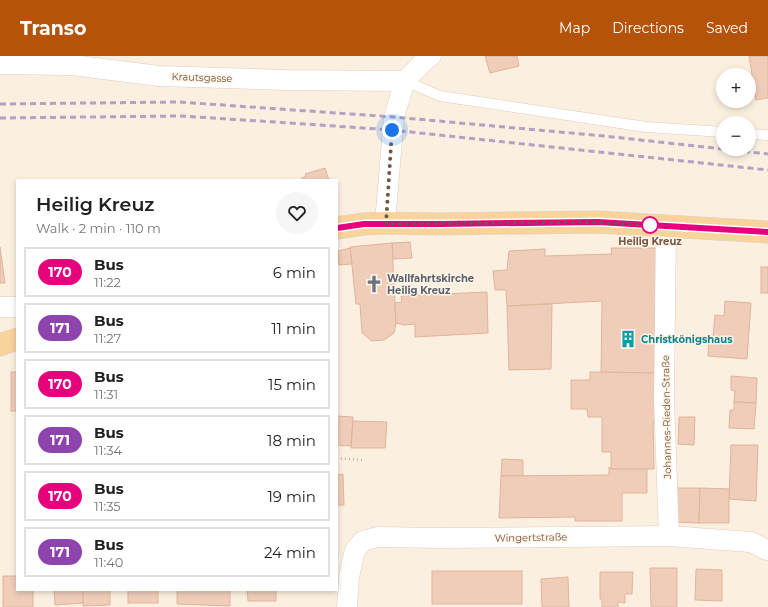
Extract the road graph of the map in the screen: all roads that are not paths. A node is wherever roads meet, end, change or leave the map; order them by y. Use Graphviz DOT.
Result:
graph roads {
  1 [pos="431,56"];
  2 [pos="72,60"];
  3 [pos="0,64"];
  4 [pos="405,81"];
  5 [pos="716,132"];
  6 [pos="756,134"];
  7 [pos="768,135"];
  8 [pos="386,224"];
  9 [pos="666,226"];
  10 [pos="338,228"];
  11 [pos="768,232"];
  12 [pos="0,307"];
  13 [pos="16,307"];
  14 [pos="16,338"];
  15 [pos="0,345"];
  16 [pos="669,536"];
  17 [pos="768,544"];
  18 [pos="768,550"];
  19 [pos="768,554"];
  20 [pos="347,607"];
  1 -- 4 [label="street"];
  2 -- 3 [label="street, Krautsgasse"];
  2 -- 4 [label="street, Krautsgasse"];
  4 -- 5 [label="lane"];
  4 -- 8 [label="street"];
  6 -- 7 [label="lane"];
  8 -- 9 [label="main road"];
  8 -- 10 [label="main road"];
  9 -- 11 [label="main road"];
  9 -- 16 [label="street, Johannes-Rieden-Straße"];
  12 -- 13 [label="street"];
  14 -- 15 [label="main road"];
  16 -- 18 [label="street, Wingertstraße"];
  16 -- 20 [label="street, Wingertstraße"];
  17 -- 18 [label="street"];
  18 -- 19 [label="street"];
}
